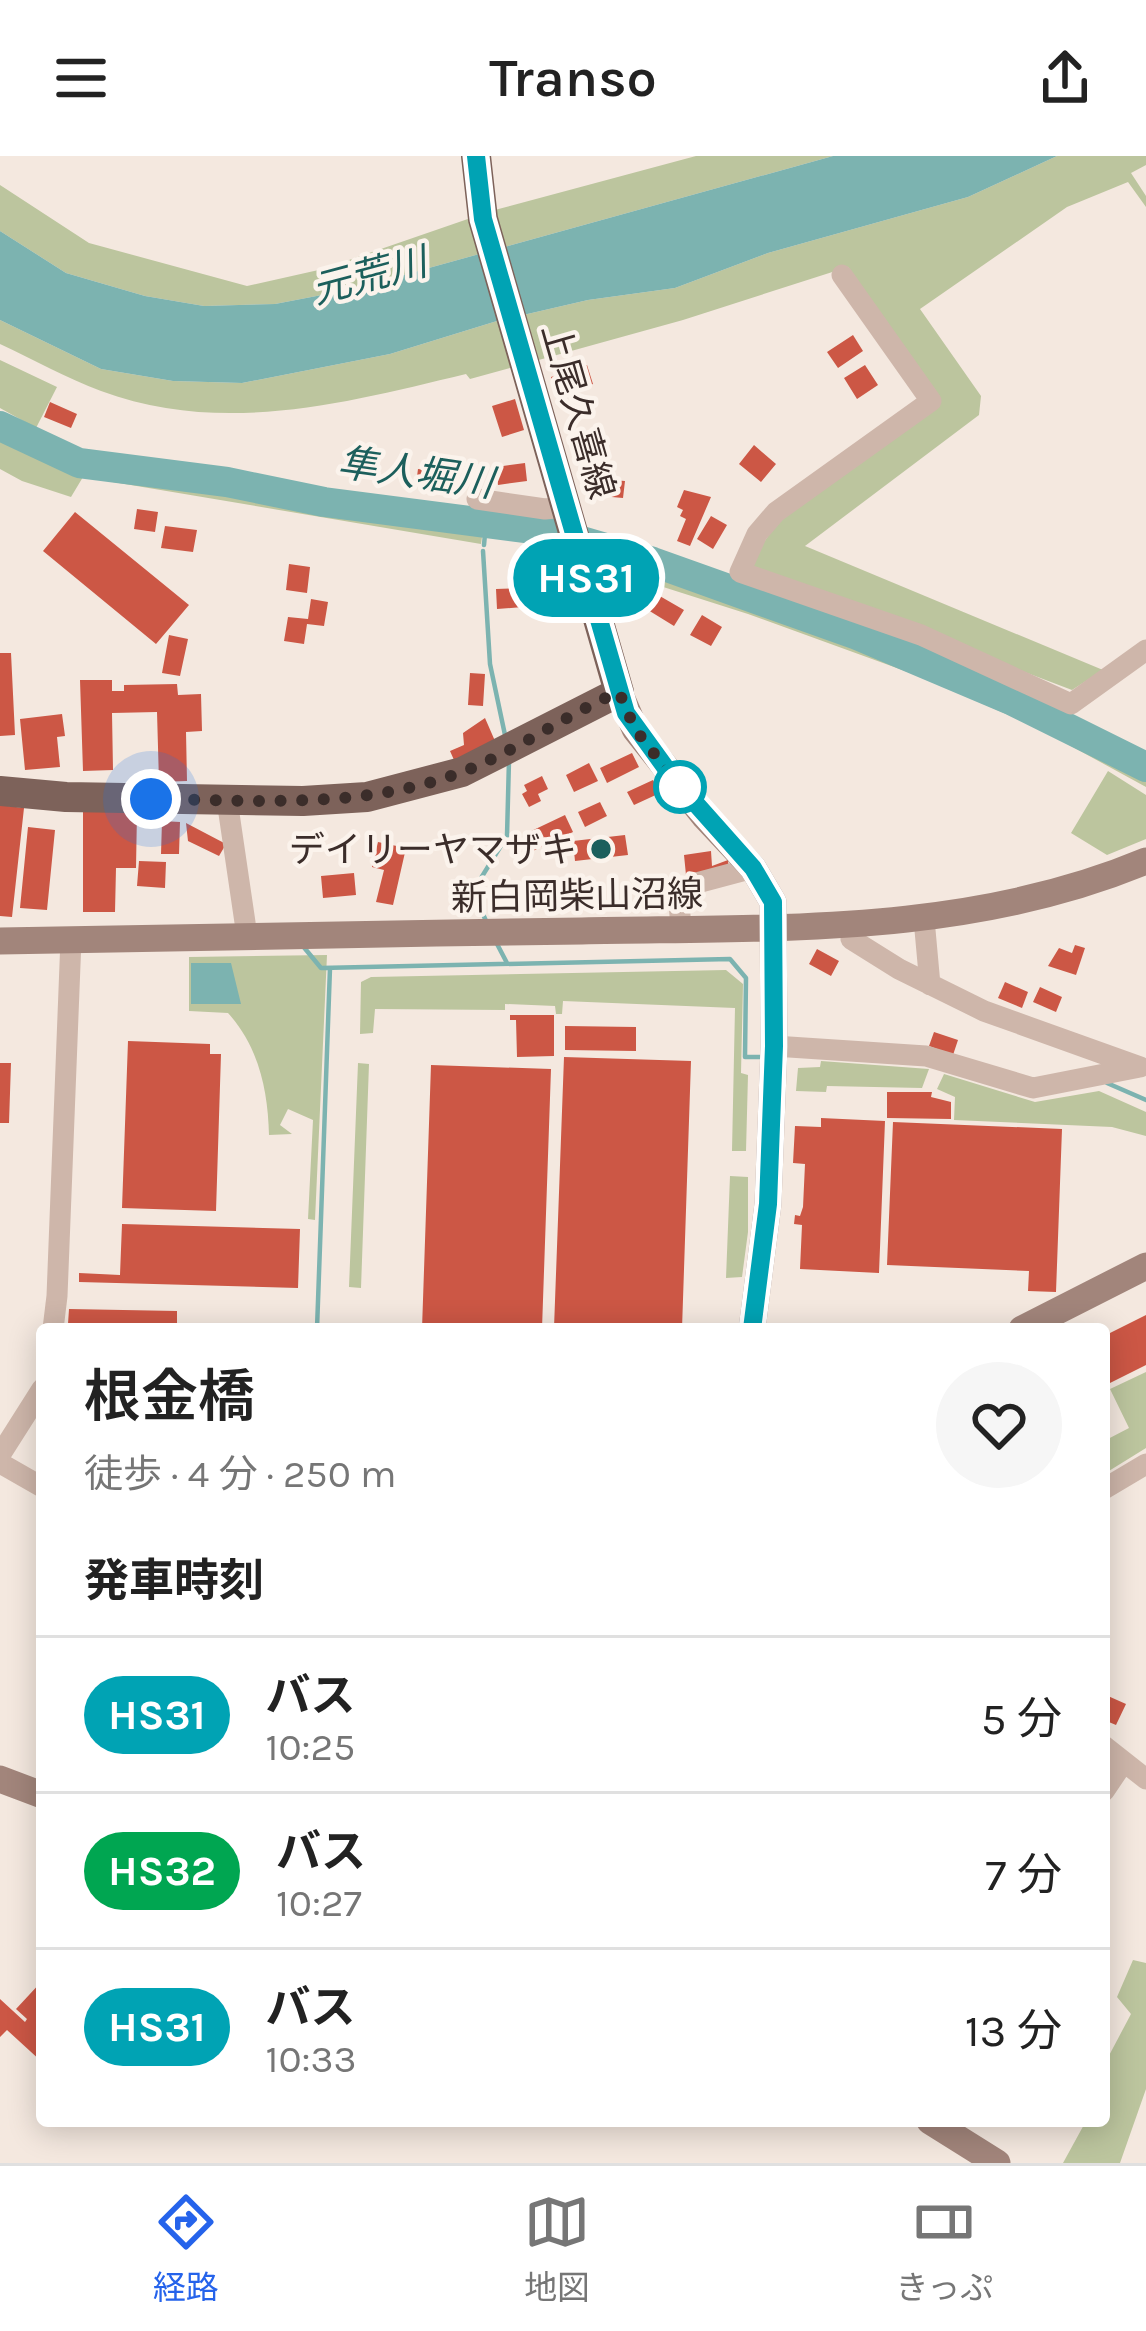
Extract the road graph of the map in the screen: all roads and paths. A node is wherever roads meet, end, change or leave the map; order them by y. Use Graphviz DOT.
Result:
graph roads {
  1 [pos="476,156"];
  2 [pos="842,275"];
  3 [pos="477,499"];
  4 [pos="567,513"];
  5 [pos="1146,650"];
  6 [pos="619,692"];
  7 [pos="0,791"];
  8 [pos="227,800"];
  9 [pos="1146,861"];
  10 [pos="753,868"];
  11 [pos="924,919"];
  12 [pos="775,928"];
  13 [pos="681,929"];
  14 [pos="247,936"];
  15 [pos="70,939"];
  16 [pos="851,939"];
  17 [pos="0,941"];
  18 [pos="930,985"];
  19 [pos="774,1046"];
  20 [pos="1143,1068"];
  21 [pos="1146,1266"];
  22 [pos="53,1323"];
  23 [pos="753,1323"];
  24 [pos="1034,1323"];
  25 [pos="36,1399"];
  26 [pos="0,1459"];
  27 [pos="1146,1464"];
  28 [pos="36,1482"];
  29 [pos="1110,1485"];
  30 [pos="1110,1751"];
  31 [pos="1123,1763"];
  32 [pos="0,1779"];
  33 [pos="1146,1779"];
  34 [pos="1110,1782"];
  35 [pos="36,1794"];
  36 [pos="946,2127"];
  37 [pos="997,2163"];
  1 -- 4 [label="main road, 上尾久喜線"];
  2 -- 5 [label="street"];
  3 -- 4 [label="street"];
  4 -- 6 [label="main road, 上尾久喜線"];
  6 -- 8 [label="main road"];
  6 -- 10 [label="street"];
  7 -- 8 [label="main road"];
  8 -- 14 [label="street"];
  9 -- 11 [label="street, 新白岡柴山沼線"];
  10 -- 12 [label="street"];
  10 -- 13 [label="street"];
  11 -- 12 [label="street, 新白岡柴山沼線"];
  11 -- 18 [label="street"];
  12 -- 13 [label="street, 新白岡柴山沼線"];
  12 -- 19 [label="street"];
  13 -- 14 [label="street, 新白岡柴山沼線"];
  14 -- 15 [label="street, 新白岡柴山沼線"];
  15 -- 17 [label="street, 新白岡柴山沼線"];
  15 -- 22 [label="street"];
  16 -- 18 [label="street"];
  18 -- 20 [label="street"];
  19 -- 20 [label="street"];
  19 -- 23 [label="street"];
  21 -- 24 [label="street"];
  25 -- 26 [label="street"];
  26 -- 28 [label="street"];
  27 -- 29 [label="street"];
  30 -- 31 [label="street"];
  31 -- 33 [label="street"];
  31 -- 34 [label="street"];
  32 -- 35 [label="street"];
  36 -- 37 [label="street"];
}
